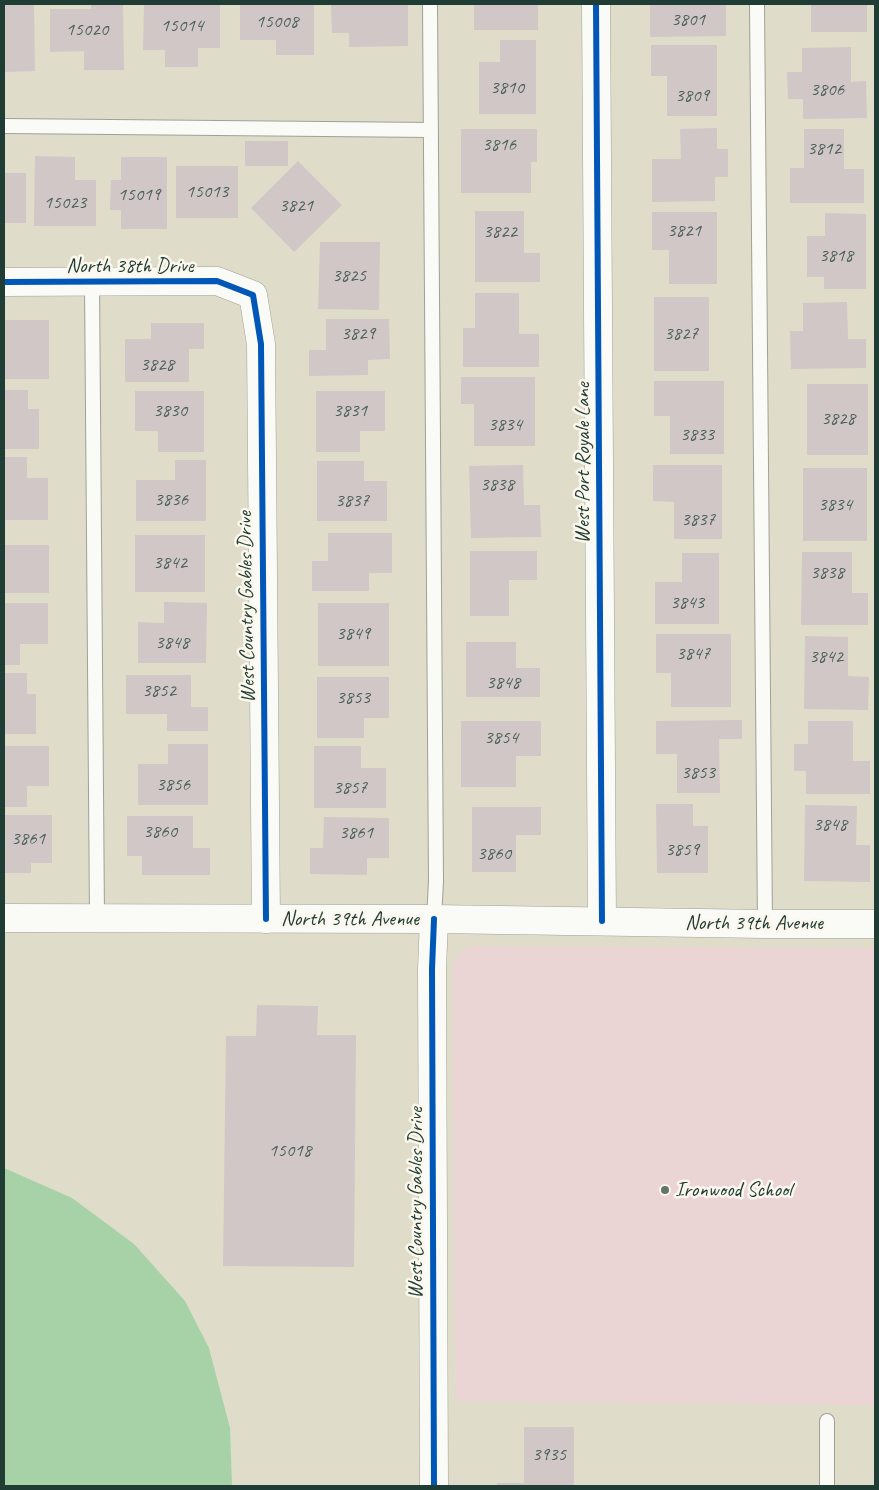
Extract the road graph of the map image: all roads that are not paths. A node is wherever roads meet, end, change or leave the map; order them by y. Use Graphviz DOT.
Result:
graph roads {
  1 [pos="430,4"];
  2 [pos="596,4"];
  3 [pos="757,4"];
  4 [pos="4,126"];
  5 [pos="431,130"];
  6 [pos="4,282"];
  7 [pos="92,282"];
  8 [pos="253,295"];
  9 [pos="4,918"];
  10 [pos="97,918"];
  11 [pos="266,919"];
  12 [pos="434,919"];
  13 [pos="602,921"];
  14 [pos="765,924"];
  15 [pos="875,924"];
  16 [pos="827,1421"];
  17 [pos="434,1486"];
  18 [pos="827,1486"];
  1 -- 5 [label="lane"];
  2 -- 13 [label="street, West Port Royale Lane"];
  3 -- 14 [label="lane"];
  4 -- 5 [label="lane"];
  5 -- 12 [label="lane"];
  6 -- 7 [label="street, North 38th Drive"];
  7 -- 8 [label="street, North 38th Drive"];
  7 -- 10 [label="lane"];
  8 -- 11 [label="street, West Country Gables Drive"];
  9 -- 10 [label="street, North 39th Avenue"];
  10 -- 11 [label="street, North 39th Avenue"];
  11 -- 12 [label="street, North 39th Avenue"];
  12 -- 13 [label="street, North 39th Avenue"];
  12 -- 17 [label="street, West Country Gables Drive"];
  13 -- 14 [label="street, North 39th Avenue"];
  14 -- 15 [label="street, North 39th Avenue"];
  16 -- 18 [label="lane"];
}
